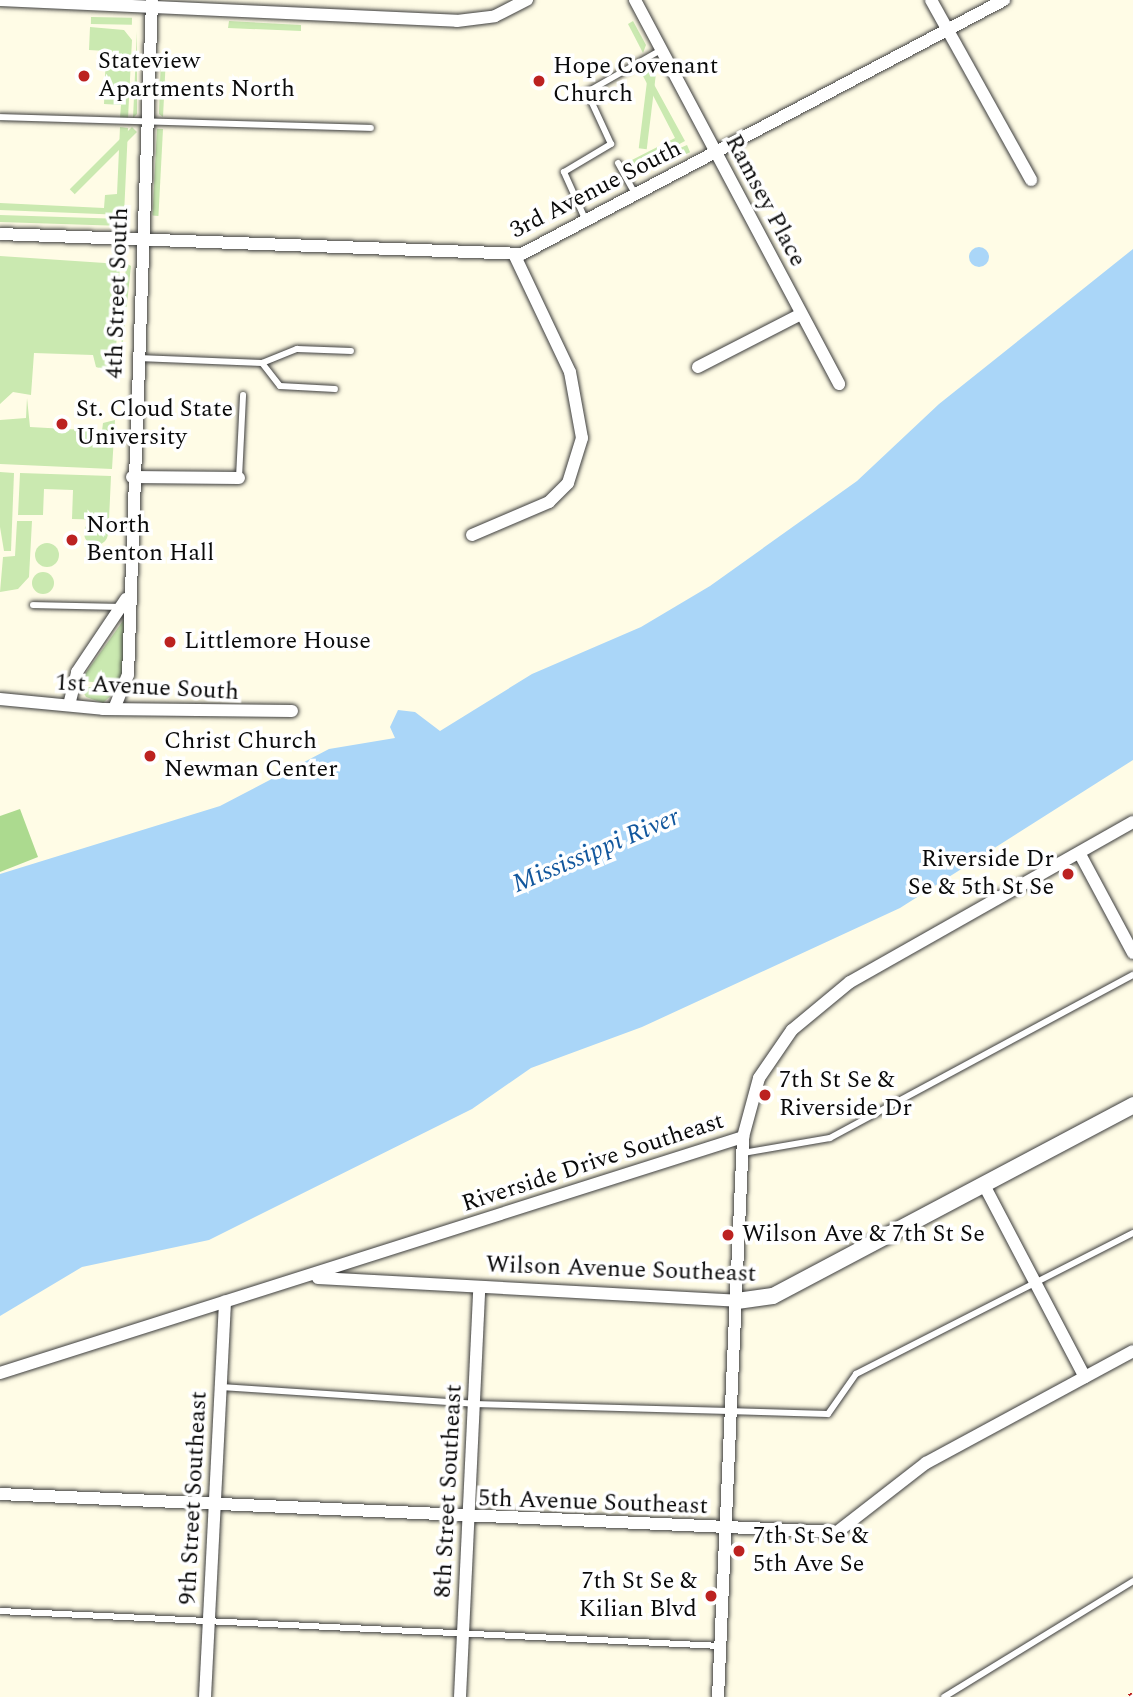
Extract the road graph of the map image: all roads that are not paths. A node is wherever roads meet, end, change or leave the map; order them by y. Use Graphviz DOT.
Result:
graph roads {
  1 [pos="0,0"];
  2 [pos="527,0"];
  3 [pos="635,0"];
  4 [pos="931,0"];
  5 [pos="1004,0"];
  6 [pos="152,4"];
  7 [pos="947,28"];
  8 [pos="662,50"];
  9 [pos="0,117"];
  10 [pos="146,124"];
  11 [pos="371,128"];
  12 [pos="716,153"];
  13 [pos="618,163"];
  14 [pos="1031,180"];
  15 [pos="636,195"];
  16 [pos="586,221"];
  17 [pos="0,234"];
  18 [pos="142,238"];
  19 [pos="515,256"];
  20 [pos="802,314"];
  21 [pos="351,351"];
  22 [pos="136,358"];
  23 [pos="262,363"];
  24 [pos="698,367"];
  25 [pos="839,384"];
  26 [pos="335,389"];
  27 [pos="243,395"];
  28 [pos="132,477"];
  29 [pos="239,478"];
  30 [pos="472,535"];
  31 [pos="123,603"];
  32 [pos="33,605"];
  33 [pos="0,699"];
  34 [pos="69,705"];
  35 [pos="114,709"];
  36 [pos="292,711"];
  37 [pos="1133,822"];
  38 [pos="1081,856"];
  39 [pos="1133,953"];
  40 [pos="1133,975"];
  41 [pos="1133,1105"];
  42 [pos="743,1137"];
  43 [pos="743,1153"];
  44 [pos="985,1185"];
  45 [pos="1133,1233"];
  46 [pos="311,1278"];
  47 [pos="1037,1284"];
  48 [pos="479,1287"];
  49 [pos="737,1301"];
  50 [pos="225,1302"];
  51 [pos="1133,1351"];
  52 [pos="0,1373"];
  53 [pos="1085,1377"];
  54 [pos="221,1387"];
  55 [pos="474,1404"];
  56 [pos="731,1415"];
  57 [pos="0,1494"];
  58 [pos="215,1504"];
  59 [pos="469,1519"];
  60 [pos="726,1529"];
  61 [pos="1133,1581"];
  62 [pos="0,1611"];
  63 [pos="209,1622"];
  64 [pos="463,1637"];
  65 [pos="720,1646"];
  66 [pos="205,1697"];
  67 [pos="460,1697"];
  68 [pos="718,1697"];
  69 [pos="944,1697"];
  1 -- 6 [label="street"];
  2 -- 6 [label="street"];
  3 -- 8 [label="street, Ramsey Place"];
  4 -- 7 [label="street"];
  5 -- 7 [label="street, 3rd Avenue South"];
  6 -- 10 [label="street, 4th Street South"];
  7 -- 12 [label="street, 3rd Avenue South"];
  7 -- 14 [label="street"];
  8 -- 12 [label="street, Ramsey Place"];
  8 -- 16 [label="lane"];
  9 -- 10 [label="lane"];
  10 -- 11 [label="lane"];
  10 -- 18 [label="street, 4th Street South"];
  12 -- 15 [label="street, 3rd Avenue South"];
  12 -- 20 [label="street, Ramsey Place"];
  13 -- 15 [label="lane"];
  15 -- 16 [label="street, 3rd Avenue South"];
  16 -- 19 [label="street, 3rd Avenue South"];
  17 -- 18 [label="street, 3rd Avenue South"];
  18 -- 19 [label="street, 3rd Avenue South"];
  18 -- 22 [label="street, 4th Street South"];
  19 -- 30 [label="street"];
  20 -- 24 [label="street"];
  20 -- 25 [label="street, Ramsey Place"];
  21 -- 23 [label="lane"];
  22 -- 23 [label="lane"];
  22 -- 28 [label="street, 4th Street South"];
  23 -- 26 [label="lane"];
  27 -- 29 [label="lane"];
  28 -- 29 [label="street"];
  28 -- 31 [label="street, 4th Street South"];
  31 -- 32 [label="lane"];
  31 -- 34 [label="street"];
  31 -- 35 [label="street, 4th Street South"];
  33 -- 34 [label="street, 1st Avenue South"];
  34 -- 35 [label="street, 1st Avenue South"];
  35 -- 36 [label="street, 1st Avenue South"];
  37 -- 38 [label="street, Riverside Drive Southeast"];
  38 -- 39 [label="street"];
  38 -- 42 [label="street, Riverside Drive Southeast"];
  40 -- 43 [label="lane"];
  41 -- 44 [label="street, Wilson Avenue Southeast"];
  42 -- 43 [label="street"];
  42 -- 46 [label="street, Riverside Drive Southeast"];
  43 -- 49 [label="street"];
  44 -- 47 [label="street"];
  44 -- 49 [label="street, Wilson Avenue Southeast"];
  45 -- 47 [label="lane"];
  46 -- 48 [label="street, Wilson Avenue Southeast"];
  46 -- 50 [label="street, Riverside Drive Southeast"];
  47 -- 53 [label="street"];
  47 -- 56 [label="lane"];
  48 -- 49 [label="street, Wilson Avenue Southeast"];
  48 -- 55 [label="street, 8th Street Southeast"];
  49 -- 56 [label="street"];
  50 -- 52 [label="street, Riverside Drive Southeast"];
  50 -- 54 [label="street, 9th Street Southeast"];
  51 -- 53 [label="street, 5th Avenue Southeast"];
  53 -- 60 [label="street, 5th Avenue Southeast"];
  54 -- 55 [label="lane"];
  54 -- 58 [label="street, 9th Street Southeast"];
  55 -- 56 [label="lane"];
  55 -- 59 [label="street, 8th Street Southeast"];
  56 -- 60 [label="street"];
  57 -- 58 [label="street, 5th Avenue Southeast"];
  58 -- 59 [label="street, 5th Avenue Southeast"];
  58 -- 63 [label="street, 9th Street Southeast"];
  59 -- 60 [label="street, 5th Avenue Southeast"];
  59 -- 64 [label="street, 8th Street Southeast"];
  60 -- 65 [label="street"];
  61 -- 69 [label="lane"];
  62 -- 63 [label="lane"];
  63 -- 64 [label="lane"];
  63 -- 66 [label="street, 9th Street Southeast"];
  64 -- 65 [label="lane"];
  64 -- 67 [label="street, 8th Street Southeast"];
  65 -- 68 [label="street"];
}
